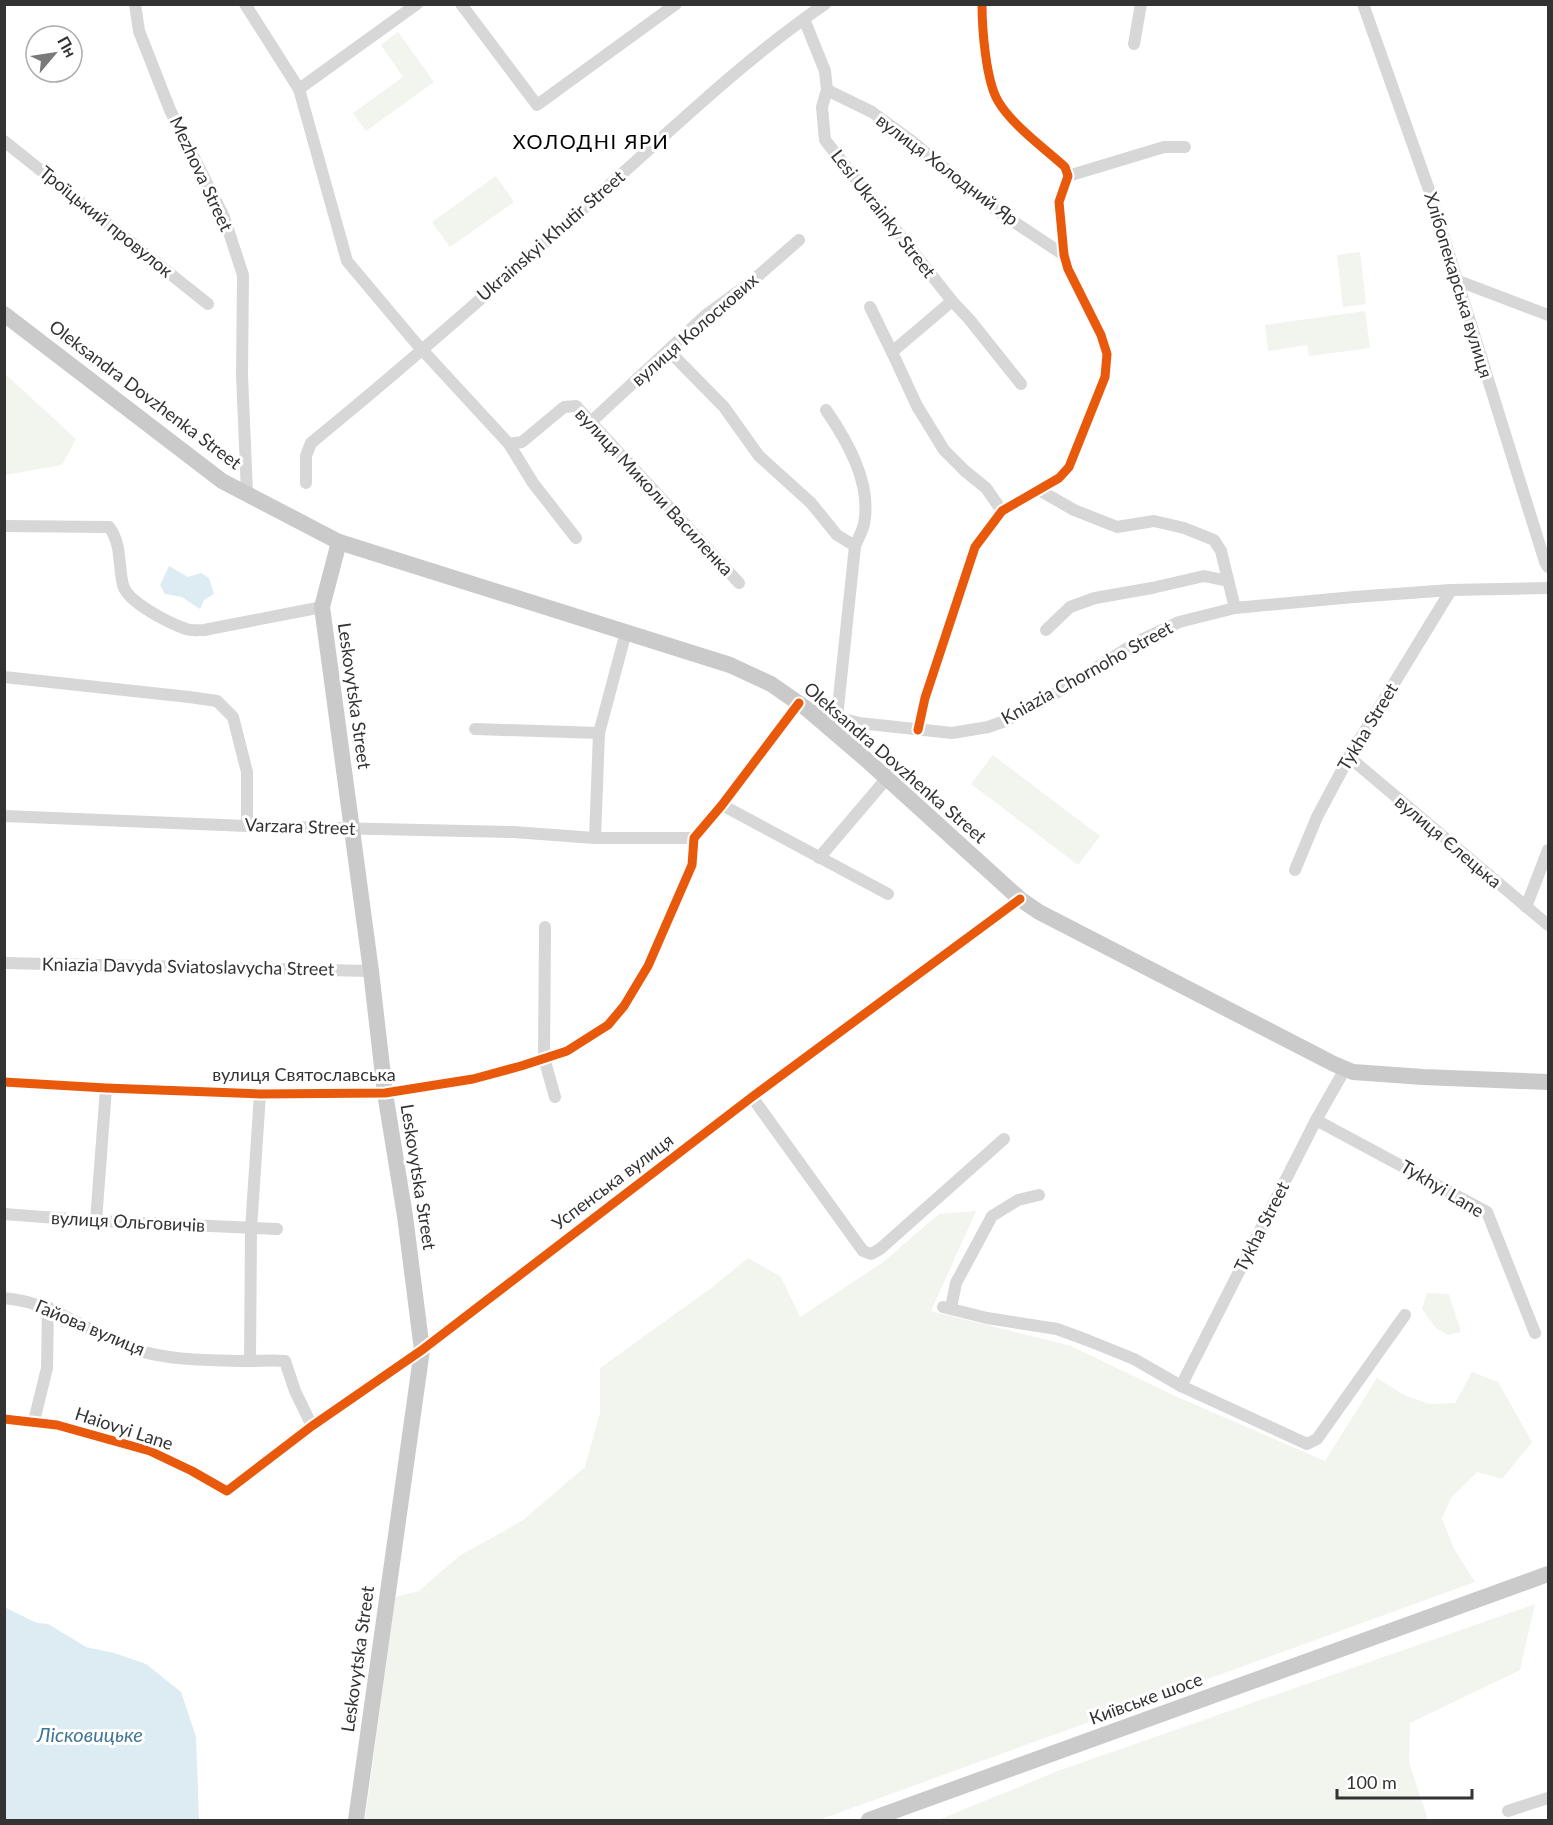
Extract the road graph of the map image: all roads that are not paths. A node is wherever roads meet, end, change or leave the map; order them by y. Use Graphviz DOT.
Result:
graph roads {
  1 [pos="135,4"];
  2 [pos="245,4"];
  3 [pos="417,4"];
  4 [pos="461,4"];
  5 [pos="676,4"];
  6 [pos="825,4"];
  7 [pos="982,4"];
  8 [pos="1141,4"];
  9 [pos="1363,4"];
  10 [pos="804,19"];
  11 [pos="1134,44"];
  12 [pos="299,89"];
  13 [pos="827,90"];
  14 [pos="4,141"];
  15 [pos="1185,147"];
  16 [pos="1068,176"];
  17 [pos="799,240"];
  18 [pos="1064,255"];
  19 [pos="1456,280"];
  20 [pos="952,301"];
  21 [pos="208,304"];
  22 [pos="870,307"];
  23 [pos="4,314"];
  24 [pos="1548,315"];
  25 [pos="422,350"];
  26 [pos="669,351"];
  27 [pos="892,352"];
  28 [pos="1021,384"];
  29 [pos="826,410"];
  30 [pos="592,421"];
  31 [pos="509,444"];
  32 [pos="306,483"];
  33 [pos="1039,490"];
  34 [pos="247,493"];
  35 [pos="1002,511"];
  36 [pos="4,526"];
  37 [pos="576,538"];
  38 [pos="339,542"];
  39 [pos="855,546"];
  40 [pos="1548,567"];
  41 [pos="1228,580"];
  42 [pos="739,583"];
  43 [pos="1548,588"];
  44 [pos="1451,590"];
  45 [pos="322,607"];
  46 [pos="1235,608"];
  47 [pos="1046,630"];
  48 [pos="626,632"];
  49 [pos="4,676"];
  50 [pos="803,706"];
  51 [pos="837,717"];
  52 [pos="475,729"];
  53 [pos="918,729"];
  54 [pos="599,733"];
  55 [pos="1349,757"];
  56 [pos="886,778"];
  57 [pos="722,805"];
  58 [pos="4,816"];
  59 [pos="247,826"];
  60 [pos="352,829"];
  61 [pos="595,838"];
  62 [pos="694,838"];
  63 [pos="1548,850"];
  64 [pos="819,858"];
  65 [pos="1295,870"];
  66 [pos="888,894"];
  67 [pos="1020,899"];
  68 [pos="1526,907"];
  69 [pos="1548,925"];
  70 [pos="545,927"];
  71 [pos="4,963"];
  72 [pos="371,971"];
  73 [pos="544,1058"];
  74 [pos="1345,1069"];
  75 [pos="4,1082"];
  76 [pos="1548,1082"];
  77 [pos="106,1088"];
  78 [pos="385,1093"];
  79 [pos="260,1094"];
  80 [pos="555,1097"];
  81 [pos="752,1097"];
  82 [pos="1316,1120"];
  83 [pos="1004,1139"];
  84 [pos="1039,1195"];
  85 [pos="4,1214"];
  86 [pos="96,1221"];
  87 [pos="251,1229"];
  88 [pos="277,1229"];
  89 [pos="4,1298"];
  90 [pos="48,1308"];
  91 [pos="1406,1315"];
  92 [pos="1535,1333"];
  93 [pos="422,1350"];
  94 [pos="250,1361"];
  95 [pos="1182,1386"];
  96 [pos="4,1419"];
  97 [pos="34,1421"];
  98 [pos="312,1426"];
  99 [pos="227,1491"];
  100 [pos="1548,1574"];
  101 [pos="1548,1798"];
  102 [pos="1505,1818"];
  103 [pos="356,1821"];
  104 [pos="869,1821"];
  1 -- 34 [label="street, Mezhova Street"];
  2 -- 12 [label="street"];
  3 -- 12 [label="street"];
  4 -- 5 [label="street"];
  6 -- 10 [label="street, Ukrainskyi Khutir Street"];
  7 -- 16 [label="street"];
  8 -- 11 [label="street"];
  9 -- 19 [label="street, Хлібопекарська вулиця"];
  10 -- 13 [label="street, Lesi Ukrainky Street"];
  10 -- 25 [label="street, Ukrainskyi Khutir Street"];
  12 -- 25 [label="street"];
  13 -- 18 [label="street, вулиця Холодний Яр"];
  13 -- 20 [label="street, Lesi Ukrainky Street"];
  14 -- 21 [label="street, Троїцький провулок"];
  15 -- 16 [label="street"];
  16 -- 18 [label="street"];
  17 -- 26 [label="street, вулиця Колоскових"];
  18 -- 33 [label="street"];
  19 -- 24 [label="street"];
  19 -- 40 [label="street, Хлібопекарська вулиця"];
  20 -- 27 [label="street"];
  20 -- 28 [label="street, Lesi Ukrainky Street"];
  22 -- 27 [label="street"];
  23 -- 34 [label="main road, Oleksandra Dovzhenka Street"];
  25 -- 31 [label="street"];
  25 -- 32 [label="street, Ukrainskyi Khutir Street"];
  26 -- 30 [label="street, вулиця Колоскових"];
  26 -- 39 [label="street"];
  27 -- 35 [label="street"];
  29 -- 39 [label="street"];
  30 -- 31 [label="street, вулиця Миколи Василенка"];
  30 -- 42 [label="street, вулиця Миколи Василенка"];
  31 -- 37 [label="street"];
  33 -- 35 [label="street"];
  33 -- 41 [label="street"];
  34 -- 38 [label="main road, Oleksandra Dovzhenka Street"];
  35 -- 53 [label="street"];
  36 -- 45 [label="street"];
  38 -- 45 [label="main road, Leskovytska Street"];
  38 -- 48 [label="main road, Oleksandra Dovzhenka Street"];
  39 -- 51 [label="street"];
  41 -- 46 [label="street"];
  41 -- 47 [label="street"];
  43 -- 44 [label="street, Kniazia Chornoho Street"];
  44 -- 46 [label="street, Kniazia Chornoho Street"];
  44 -- 55 [label="street, Tykha Street"];
  45 -- 60 [label="main road, Leskovytska Street"];
  46 -- 53 [label="street, Kniazia Chornoho Street"];
  48 -- 50 [label="main road, Oleksandra Dovzhenka Street"];
  48 -- 54 [label="street"];
  49 -- 59 [label="street"];
  50 -- 51 [label="street, Kniazia Chornoho Street"];
  50 -- 56 [label="main road, Oleksandra Dovzhenka Street"];
  50 -- 57 [label="street"];
  51 -- 53 [label="street, Kniazia Chornoho Street"];
  52 -- 54 [label="street"];
  54 -- 61 [label="street"];
  55 -- 65 [label="street, Tykha Street"];
  55 -- 68 [label="street, вулиця Єлецька"];
  56 -- 64 [label="street"];
  56 -- 67 [label="main road, Oleksandra Dovzhenka Street"];
  57 -- 62 [label="street"];
  57 -- 64 [label="street"];
  58 -- 59 [label="street, Varzara Street"];
  59 -- 60 [label="street, Varzara Street"];
  60 -- 61 [label="street, Varzara Street"];
  60 -- 72 [label="main road, Leskovytska Street"];
  61 -- 62 [label="street, Varzara Street"];
  62 -- 73 [label="street, вулиця Святославська"];
  63 -- 68 [label="street"];
  64 -- 66 [label="street"];
  67 -- 74 [label="main road, Oleksandra Dovzhenka Street"];
  67 -- 81 [label="street, Успенська вулиця"];
  68 -- 69 [label="street, вулиця Єлецька"];
  70 -- 73 [label="street"];
  71 -- 72 [label="street, Kniazia Davyda Sviatoslavycha Street"];
  72 -- 78 [label="main road, Leskovytska Street"];
  73 -- 78 [label="street, вулиця Святославська"];
  73 -- 80 [label="street"];
  74 -- 76 [label="main road, Oleksandra Dovzhenka Street"];
  74 -- 82 [label="street, Tykha Street"];
  75 -- 77 [label="street, вулиця Святославська"];
  77 -- 79 [label="street, вулиця Святославська"];
  77 -- 86 [label="street"];
  78 -- 79 [label="street, вулиця Святославська"];
  78 -- 93 [label="main road, Leskovytska Street"];
  79 -- 87 [label="street"];
  81 -- 83 [label="street"];
  81 -- 93 [label="street, Успенська вулиця"];
  82 -- 92 [label="street, Tykhyi Lane"];
  82 -- 95 [label="street, Tykha Street"];
  84 -- 95 [label="street"];
  85 -- 86 [label="street, вулиця Ольговичів"];
  86 -- 87 [label="street, вулиця Ольговичів"];
  87 -- 88 [label="street, вулиця Ольговичів"];
  87 -- 94 [label="street"];
  89 -- 90 [label="street, Гайова вулиця"];
  90 -- 94 [label="street, Гайова вулиця"];
  90 -- 97 [label="street"];
  91 -- 95 [label="street"];
  93 -- 98 [label="street, Успенська вулиця"];
  93 -- 103 [label="main road, Leskovytska Street"];
  94 -- 98 [label="street, Гайова вулиця"];
  96 -- 97 [label="street, Haiovyi Lane"];
  97 -- 99 [label="street, Haiovyi Lane"];
  98 -- 99 [label="street, Успенська вулиця"];
  100 -- 104 [label="main road, Київське шосе"];
  101 -- 102 [label="street"];
}
